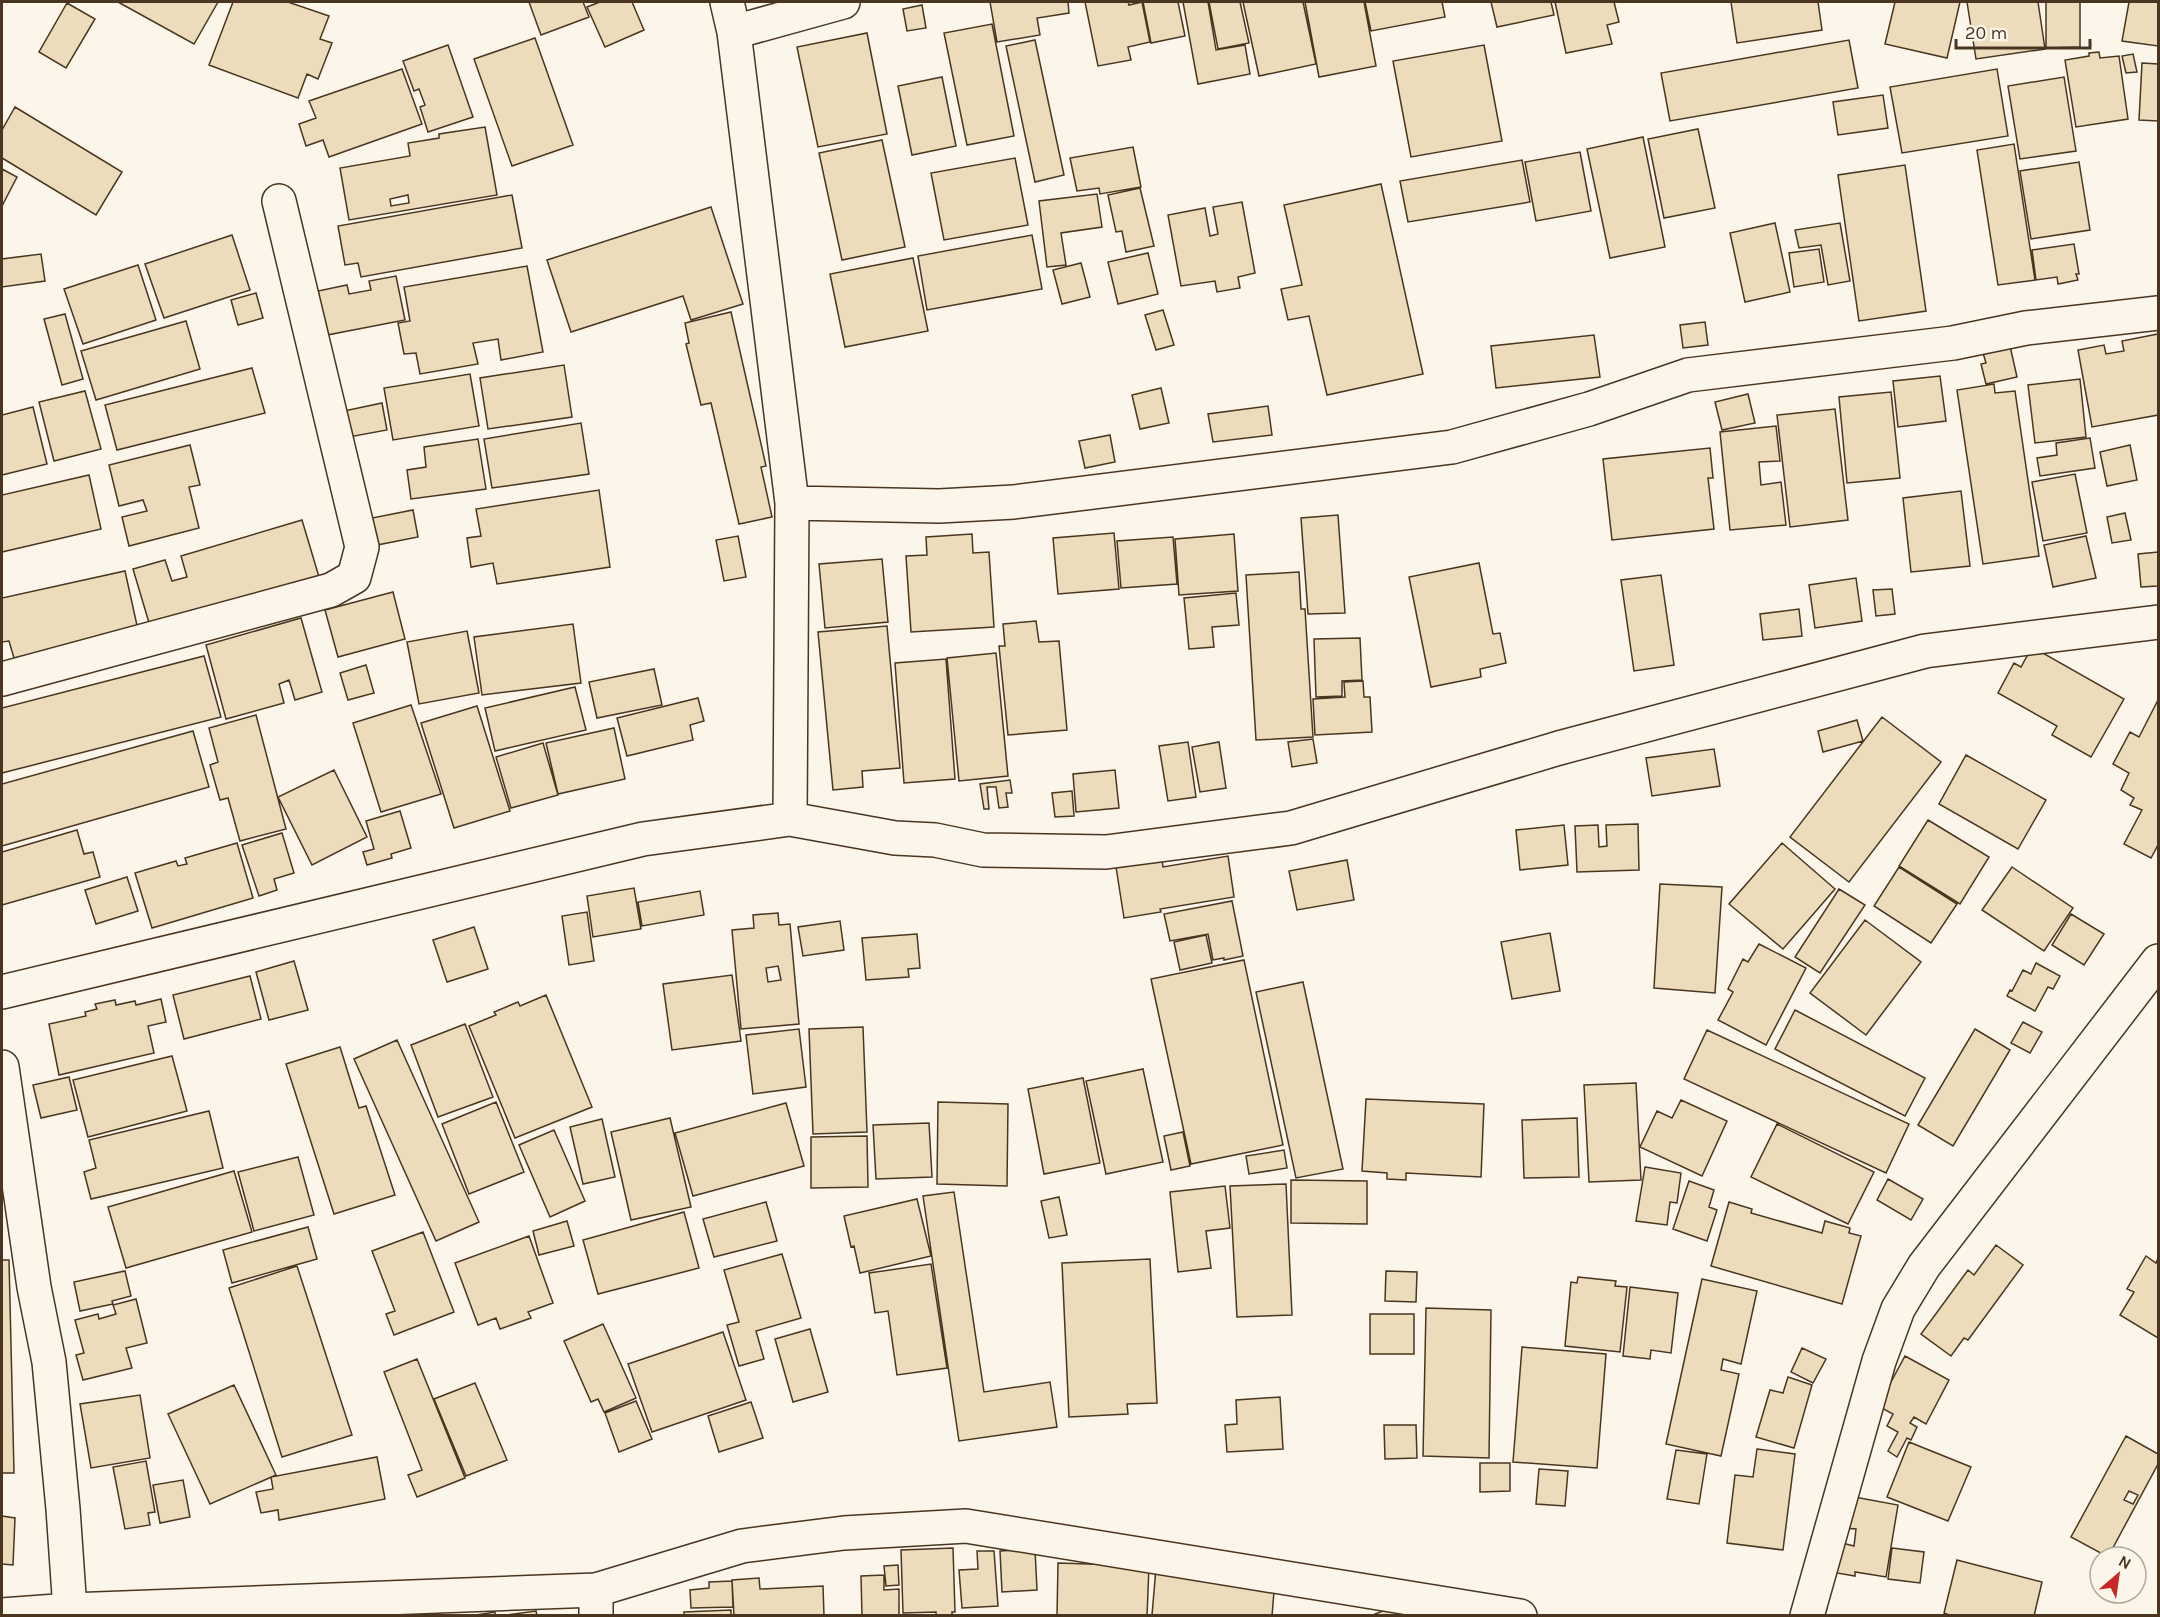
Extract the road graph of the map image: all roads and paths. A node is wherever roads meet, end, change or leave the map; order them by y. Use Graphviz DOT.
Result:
graph roads {
  1 [pos="843,2"];
  2 [pos="731,17"];
  3 [pos="279,201"];
  4 [pos="2158,313"];
  5 [pos="792,503"];
  6 [pos="2158,622"];
  7 [pos="2,679"];
  8 [pos="790,819"];
  9 [pos="2158,962"];
  10 [pos="2,992"];
  11 [pos="2,1067"];
  12 [pos="596,1603"];
  13 [pos="70,1610"];
  14 [pos="2,1616"];
  15 [pos="1520,1616"];
  16 [pos="1807,1616"];
  1 -- 2 [label="street"];
  2 -- 5 [label="street"];
  3 -- 7 [label="street"];
  4 -- 5 [label="street"];
  5 -- 8 [label="street"];
  6 -- 8 [label="street"];
  8 -- 10 [label="street"];
  9 -- 16 [label="street"];
  11 -- 13 [label="street"];
  12 -- 13 [label="street"];
  12 -- 15 [label="street"];
  13 -- 14 [label="street"];
}
